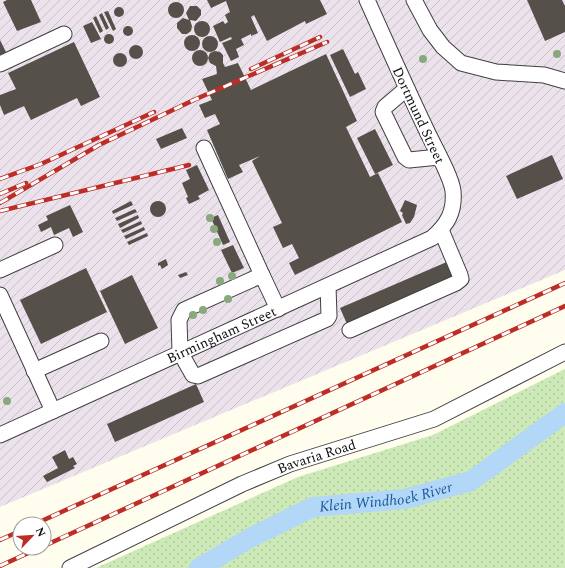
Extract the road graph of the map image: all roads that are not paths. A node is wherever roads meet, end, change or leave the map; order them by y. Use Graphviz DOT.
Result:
graph roads {
  1 [pos="367,0"];
  2 [pos="414,0"];
  3 [pos="64,34"];
  4 [pos="0,64"];
  5 [pos="565,81"];
  6 [pos="406,89"];
  7 [pos="204,148"];
  8 [pos="439,157"];
  9 [pos="441,230"];
  10 [pos="55,245"];
  11 [pos="0,270"];
  12 [pos="262,275"];
  13 [pos="328,286"];
  14 [pos="0,295"];
  15 [pos="278,309"];
  16 [pos="350,330"];
  17 [pos="101,341"];
  18 [pos="180,352"];
  19 [pos="565,352"];
  20 [pos="34,371"];
  21 [pos="53,411"];
  22 [pos="0,435"];
  23 [pos="70,568"];
  1 -- 6 [label="street, Dortmund Street"];
  2 -- 5 [label="street"];
  3 -- 4 [label="street"];
  6 -- 8 [label="street, Dortmund Street"];
  6 -- 8 [label="street"];
  7 -- 12 [label="street"];
  8 -- 9 [label="street, Dortmund Street"];
  9 -- 13 [label="street, Birmingham Street"];
  9 -- 16 [label="street"];
  10 -- 11 [label="street"];
  12 -- 15 [label="street"];
  12 -- 18 [label="street"];
  13 -- 15 [label="street, Birmingham Street"];
  13 -- 18 [label="street"];
  14 -- 20 [label="street"];
  15 -- 18 [label="street, Birmingham Street"];
  17 -- 20 [label="street"];
  18 -- 21 [label="street, Birmingham Street"];
  19 -- 23 [label="street, Bavaria Road"];
  20 -- 21 [label="street"];
  21 -- 22 [label="street, Birmingham Street"];
}
